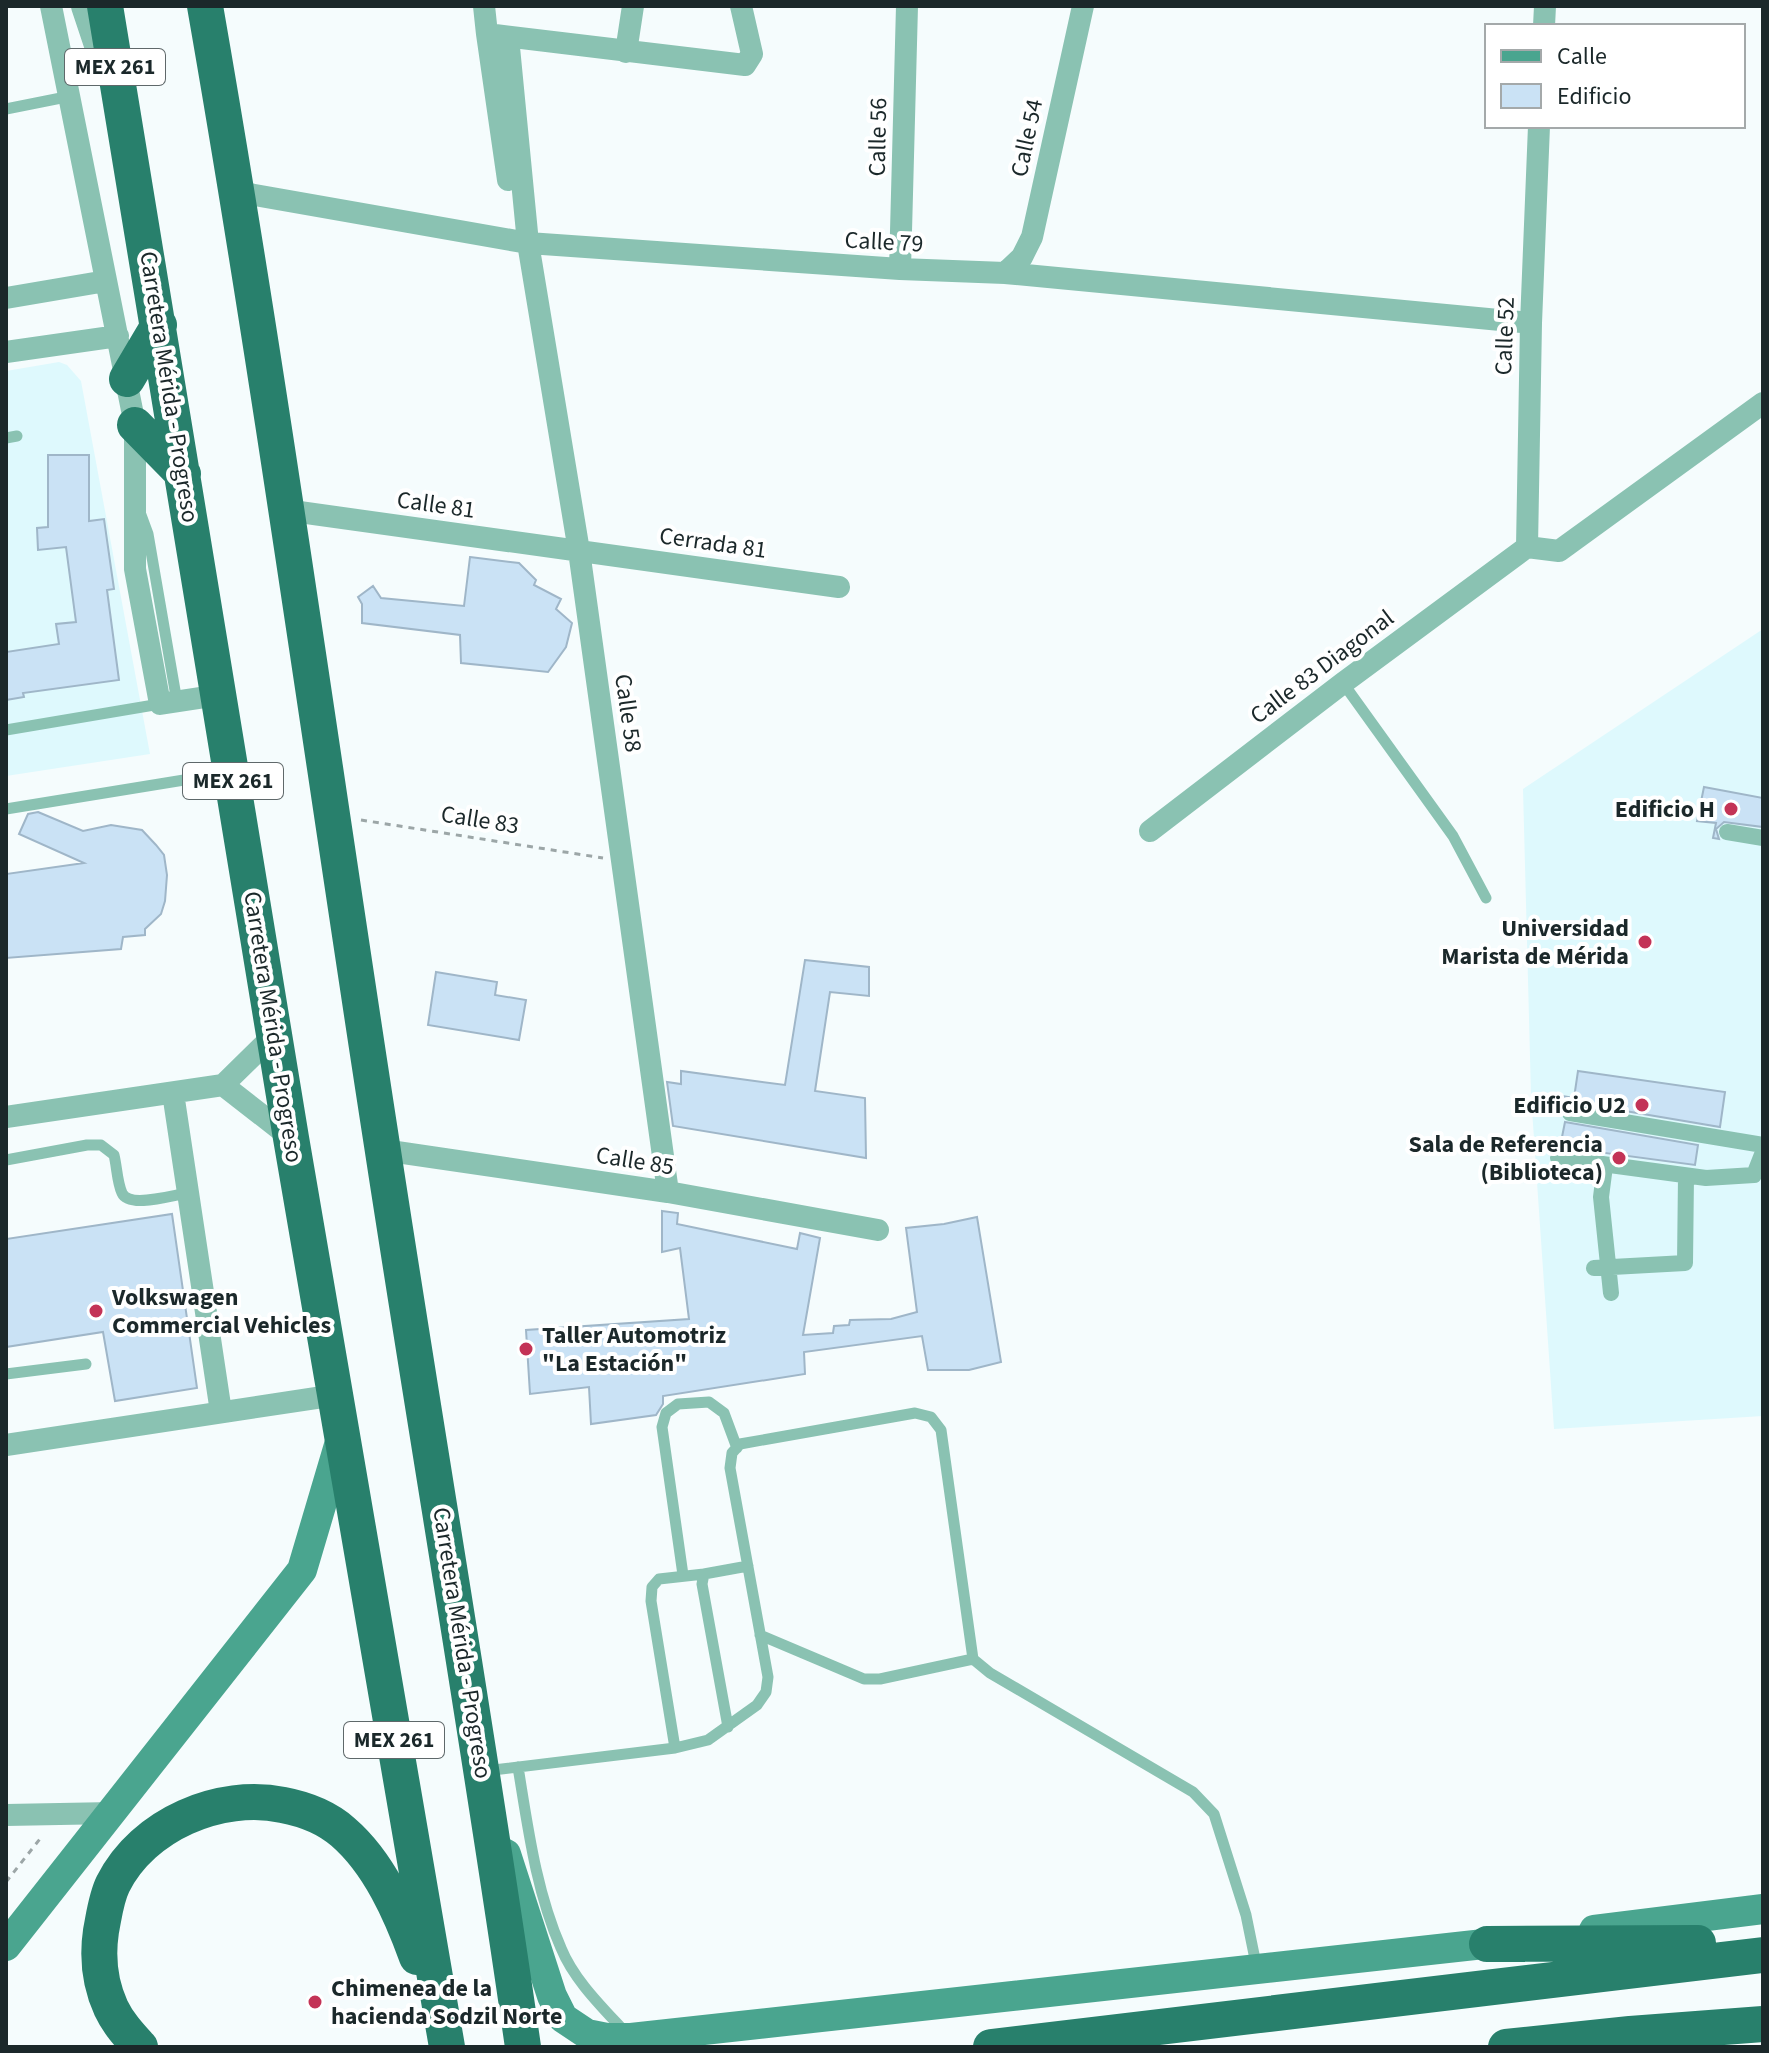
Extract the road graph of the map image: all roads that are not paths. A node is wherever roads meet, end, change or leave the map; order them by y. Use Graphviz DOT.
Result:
graph roads {
  1 [pos="51,6"];
  2 [pos="85,6"];
  3 [pos="105,6"];
  4 [pos="205,6"];
  5 [pos="484,6"];
  6 [pos="633,6"];
  7 [pos="741,6"];
  8 [pos="907,6"];
  9 [pos="1083,6"];
  10 [pos="498,36"];
  11 [pos="626,52"];
  12 [pos="71,96"];
  13 [pos="6,109"];
  14 [pos="1539,128"];
  15 [pos="126,129"];
  16 [pos="238,192"];
  17 [pos="522,242"];
  18 [pos="900,269"];
  19 [pos="1005,273"];
  20 [pos="106,281"];
  21 [pos="6,298"];
  22 [pos="1531,323"];
  23 [pos="159,325"];
  24 [pos="118,336"];
  25 [pos="6,352"];
  26 [pos="127,379"];
  27 [pos="1763,403"];
  28 [pos="135,425"];
  29 [pos="183,474"];
  30 [pos="285,510"];
  31 [pos="1527,547"];
  32 [pos="579,551"];
  33 [pos="839,587"];
  34 [pos="1343,683"];
  35 [pos="219,695"];
  36 [pos="168,703"];
  37 [pos="6,730"];
  38 [pos="232,772"];
  39 [pos="6,809"];
  40 [pos="1150,831"];
  41 [pos="1727,832"];
  42 [pos="1763,838"];
  43 [pos="1486,898"];
  44 [pos="274,1035"];
  45 [pos="223,1085"];
  46 [pos="173,1093"];
  47 [pos="1570,1113"];
  48 [pos="6,1117"];
  49 [pos="291,1138"];
  50 [pos="1763,1145"];
  51 [pos="383,1150"];
  52 [pos="1763,1152"];
  53 [pos="1558,1158"];
  54 [pos="6,1160"];
  55 [pos="1605,1166"];
  56 [pos="1686,1176"];
  57 [pos="668,1192"];
  58 [pos="188,1193"];
  59 [pos="878,1230"];
  60 [pos="1594,1268"];
  61 [pos="1611,1293"];
  62 [pos="86,1364"];
  63 [pos="6,1374"];
  64 [pos="336,1395"];
  65 [pos="221,1412"];
  66 [pos="342,1433"];
  67 [pos="6,1445"];
  68 [pos="737,1448"];
  69 [pos="748,1566"];
  70 [pos="704,1574"];
  71 [pos="683,1575"];
  72 [pos="760,1635"];
  73 [pos="973,1659"];
  74 [pos="728,1727"];
  75 [pos="675,1748"];
  76 [pos="518,1767"];
  77 [pos="485,1783"];
  78 [pos="113,1813"];
  79 [pos="6,1815"];
  80 [pos="1763,1909"];
  81 [pos="1487,1944"];
  82 [pos="6,1946"];
  83 [pos="1763,1947"];
  84 [pos="1763,1955"];
  85 [pos="1258,1970"];
  86 [pos="1763,2024"];
  87 [pos="631,2038"];
  88 [pos="446,2040"];
  89 [pos="140,2047"];
  90 [pos="523,2047"];
  91 [pos="991,2047"];
  92 [pos="1506,2047"];
  1 -- 12 [label="street"];
  2 -- 15 [label="street"];
  3 -- 15 [label="highway, Carretera Mérida - Progreso / MEX 261"];
  4 -- 16 [label="highway, Carretera Mérida - Progreso / MEX 261"];
  5 -- 10 [label="street, Calle 58"];
  6 -- 11 [label="street"];
  7 -- 11 [label="street"];
  8 -- 18 [label="street, Calle 56"];
  9 -- 19 [label="street, Calle 54"];
  10 -- 11 [label="street"];
  10 -- 17 [label="street, Calle 58"];
  12 -- 13 [label="lane"];
  12 -- 20 [label="street"];
  14 -- 22 [label="street, Calle 52"];
  15 -- 23 [label="highway, Carretera Mérida - Progreso / MEX 261"];
  16 -- 17 [label="street, Calle 79"];
  16 -- 30 [label="highway, Carretera Mérida - Progreso / MEX 261"];
  17 -- 18 [label="street, Calle 79"];
  17 -- 32 [label="street, Calle 58"];
  18 -- 19 [label="street, Calle 79"];
  19 -- 22 [label="street, Calle 79"];
  20 -- 21 [label="street"];
  20 -- 24 [label="street"];
  22 -- 31 [label="street, Calle 52"];
  23 -- 26 [label="highway"];
  23 -- 29 [label="highway, Carretera Mérida - Progreso / MEX 261"];
  24 -- 25 [label="street"];
  24 -- 26 [label="street"];
  26 -- 28 [label="street"];
  27 -- 31 [label="street"];
  28 -- 29 [label="highway"];
  28 -- 36 [label="street"];
  29 -- 35 [label="highway, Carretera Mérida - Progreso / MEX 261"];
  30 -- 32 [label="street, Calle 81"];
  30 -- 51 [label="highway, Carretera Mérida - Progreso / MEX 261"];
  31 -- 34 [label="street, Calle 83 Diagonal"];
  32 -- 33 [label="street, Cerrada 81"];
  32 -- 57 [label="street, Calle 58"];
  34 -- 40 [label="street, Calle 83 Diagonal"];
  34 -- 43 [label="lane"];
  35 -- 36 [label="street"];
  35 -- 38 [label="highway, Carretera Mérida - Progreso / MEX 261"];
  36 -- 37 [label="lane"];
  38 -- 39 [label="lane"];
  38 -- 44 [label="highway, Carretera Mérida - Progreso / MEX 261"];
  41 -- 42 [label="street"];
  44 -- 45 [label="street"];
  44 -- 49 [label="highway, Carretera Mérida - Progreso / MEX 261"];
  45 -- 46 [label="street"];
  45 -- 49 [label="street"];
  46 -- 48 [label="street"];
  46 -- 58 [label="street"];
  47 -- 50 [label="street"];
  49 -- 64 [label="highway, Carretera Mérida - Progreso / MEX 261"];
  51 -- 57 [label="street, Calle 85"];
  51 -- 77 [label="highway, Carretera Mérida - Progreso / MEX 261"];
  52 -- 56 [label="street"];
  53 -- 55 [label="street"];
  54 -- 58 [label="lane"];
  55 -- 56 [label="street"];
  55 -- 61 [label="street"];
  56 -- 60 [label="street"];
  57 -- 59 [label="street, Calle 85"];
  58 -- 65 [label="street"];
  62 -- 63 [label="lane"];
  64 -- 65 [label="street"];
  64 -- 66 [label="highway, Carretera Mérida - Progreso / MEX 261"];
  65 -- 67 [label="street"];
  66 -- 78 [label="main road"];
  66 -- 88 [label="highway, Carretera Mérida - Progreso / MEX 261"];
  68 -- 69 [label="lane"];
  68 -- 71 [label="lane"];
  68 -- 73 [label="lane"];
  69 -- 70 [label="lane"];
  69 -- 72 [label="lane"];
  70 -- 71 [label="lane"];
  70 -- 74 [label="lane"];
  71 -- 75 [label="lane"];
  72 -- 73 [label="lane"];
  72 -- 74 [label="lane"];
  73 -- 85 [label="lane"];
  74 -- 75 [label="lane"];
  75 -- 76 [label="lane"];
  76 -- 77 [label="lane"];
  76 -- 87 [label="lane"];
  77 -- 87 [label="main road"];
  77 -- 90 [label="highway, Carretera Mérida - Progreso / MEX 261"];
  78 -- 79 [label="street"];
  78 -- 82 [label="main road"];
  80 -- 81 [label="main road"];
  81 -- 83 [label="highway"];
  81 -- 85 [label="main road"];
  84 -- 91 [label="highway"];
  85 -- 87 [label="main road"];
  86 -- 92 [label="highway"];
  88 -- 89 [label="highway"];
}
